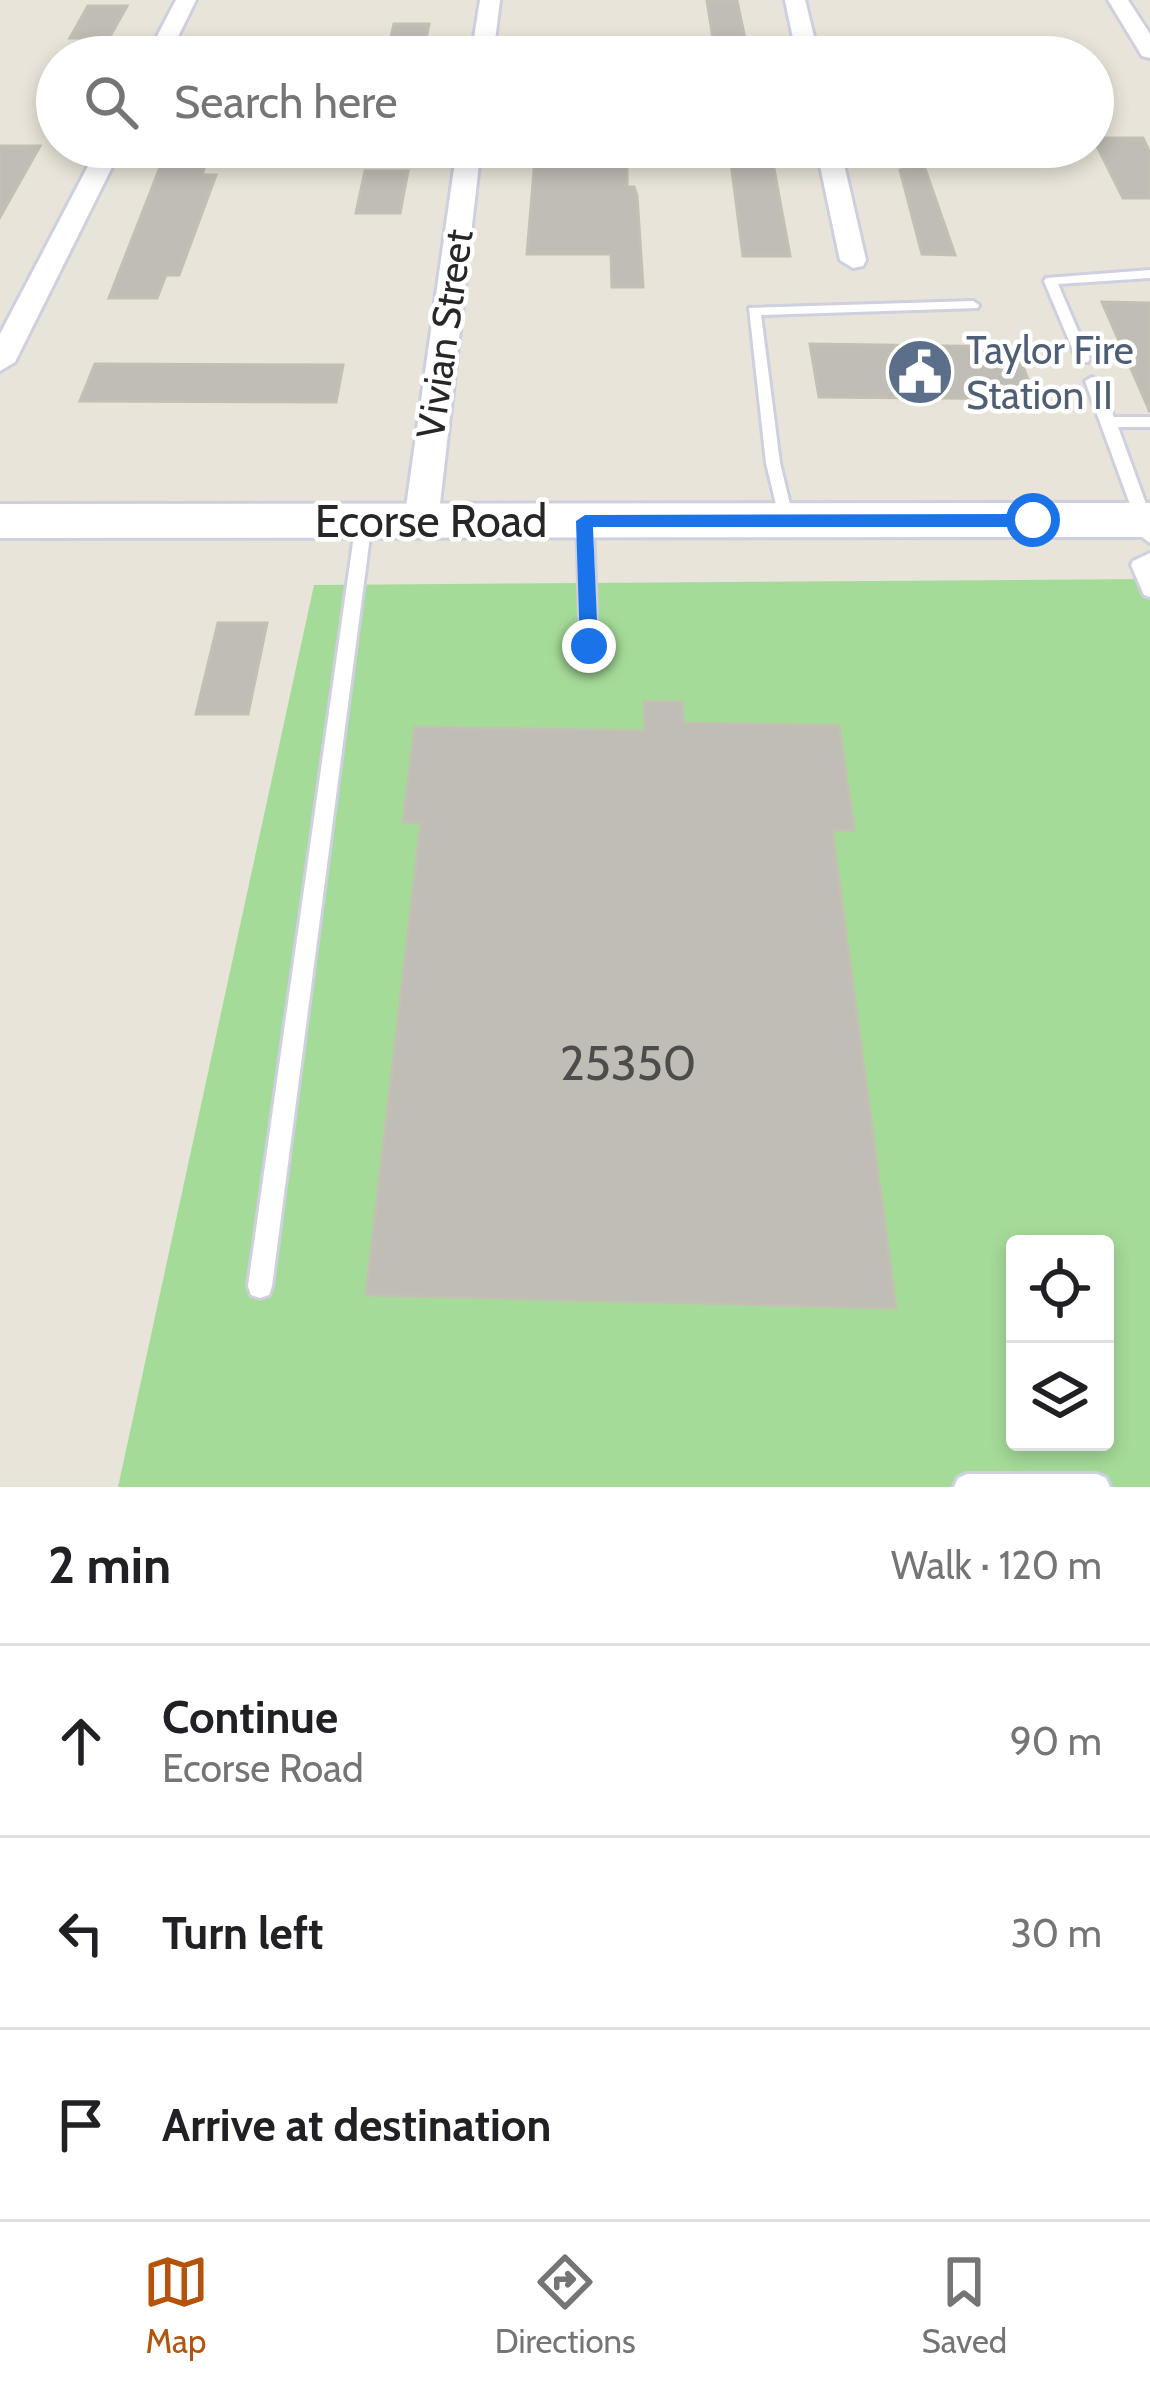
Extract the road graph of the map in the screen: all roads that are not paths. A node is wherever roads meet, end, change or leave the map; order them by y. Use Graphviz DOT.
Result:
graph roads {
  1 [pos="186,0"];
  2 [pos="490,0"];
  3 [pos="795,0"];
  4 [pos="1118,0"];
  5 [pos="168,36"];
  6 [pos="485,36"];
  7 [pos="803,36"];
  8 [pos="1150,51"];
  9 [pos="99,168"];
  10 [pos="467,168"];
  11 [pos="833,168"];
  12 [pos="853,260"];
  13 [pos="1150,274"];
  14 [pos="973,305"];
  15 [pos="1083,359"];
  16 [pos="0,362"];
  17 [pos="1092,381"];
  18 [pos="1109,422"];
  19 [pos="1150,422"];
  20 [pos="0,521"];
  21 [pos="364,521"];
  22 [pos="421,521"];
  23 [pos="585,521"];
  24 [pos="786,521"];
  25 [pos="1148,534"];
  26 [pos="1150,591"];
  27 [pos="589,646"];
  28 [pos="260,1286"];
  29 [pos="967,1487"];
  30 [pos="1097,1487"];
  1 -- 5 [label="street"];
  2 -- 6 [label="street"];
  3 -- 7 [label="street"];
  4 -- 8 [label="street"];
  9 -- 16 [label="street"];
  10 -- 22 [label="street, Vivian Street"];
  11 -- 12 [label="street"];
  13 -- 15 [label="lane"];
  14 -- 24 [label="lane"];
  17 -- 18 [label="lane"];
  18 -- 19 [label="lane"];
  18 -- 25 [label="lane"];
  20 -- 21 [label="main road, Ecorse Road"];
  21 -- 22 [label="main road, Ecorse Road"];
  21 -- 28 [label="lane"];
  22 -- 23 [label="main road, Ecorse Road"];
  23 -- 24 [label="main road, Ecorse Road"];
  23 -- 27 [label="lane"];
  24 -- 25 [label="main road, Ecorse Road"];
  25 -- 26 [label="lane"];
  29 -- 30 [label="lane"];
}
